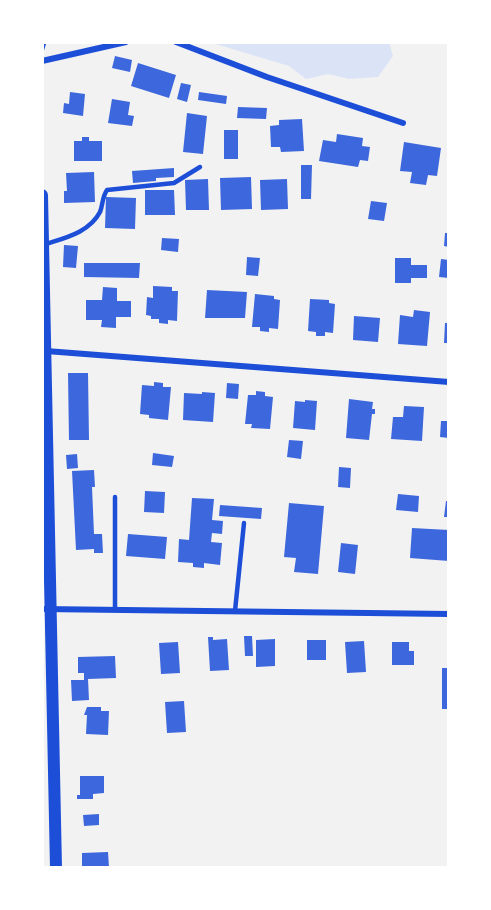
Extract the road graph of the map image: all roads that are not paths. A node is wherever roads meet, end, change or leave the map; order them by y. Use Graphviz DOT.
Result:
graph roads {
  1 [pos="126,42"];
  2 [pos="176,42"];
  3 [pos="42,61"];
  4 [pos="403,123"];
  5 [pos="200,167"];
  6 [pos="42,195"];
  7 [pos="44,245"];
  8 [pos="43,278"];
  9 [pos="46,351"];
  10 [pos="449,382"];
  11 [pos="115,497"];
  12 [pos="244,523"];
  13 [pos="46,609"];
  14 [pos="115,609"];
  15 [pos="235,611"];
  16 [pos="449,614"];
  17 [pos="56,868"];
  1 -- 3 [label="street"];
  2 -- 4 [label="street"];
  5 -- 7 [label="lane"];
  6 -- 7 [label="main road"];
  7 -- 8 [label="main road"];
  8 -- 9 [label="main road"];
  9 -- 10 [label="street"];
  9 -- 13 [label="main road"];
  11 -- 14 [label="lane"];
  12 -- 15 [label="lane"];
  13 -- 14 [label="street"];
  13 -- 17 [label="main road"];
  14 -- 15 [label="street"];
  15 -- 16 [label="street"];
}
